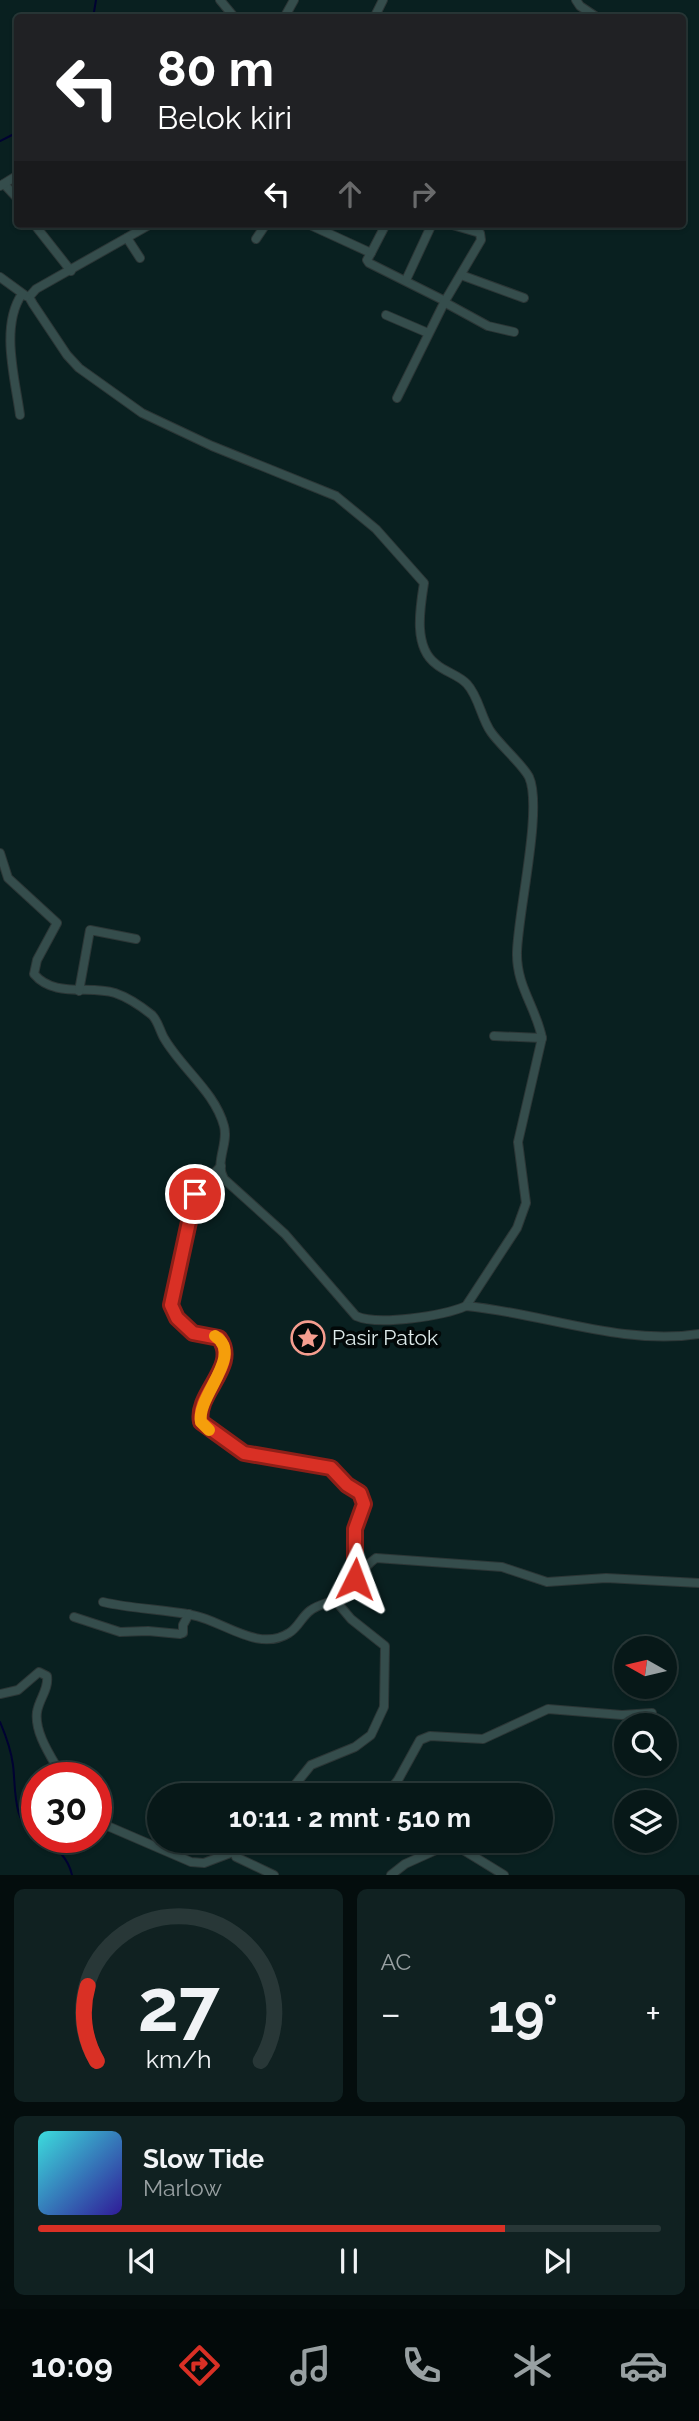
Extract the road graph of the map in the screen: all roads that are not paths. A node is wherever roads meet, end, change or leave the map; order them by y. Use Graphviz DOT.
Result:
graph roads {
  1 [pos="220,0"];
  2 [pos="576,0"];
  3 [pos="232,14"];
  4 [pos="592,14"];
  5 [pos="37,228"];
  6 [pos="145,228"];
  7 [pos="263,228"];
  8 [pos="317,228"];
  9 [pos="384,228"];
  10 [pos="430,228"];
  11 [pos="468,228"];
  12 [pos="127,239"];
  13 [pos="256,239"];
  14 [pos="371,253"];
  15 [pos="140,258"];
  16 [pos="71,271"];
  17 [pos="461,275"];
  18 [pos="0,277"];
  19 [pos="406,280"];
  20 [pos="26,295"];
  21 [pos="524,298"];
  22 [pos="445,302"];
  23 [pos="386,314"];
  24 [pos="514,332"];
  25 [pos="428,333"];
  26 [pos="397,398"];
  27 [pos="20,415"];
  28 [pos="0,853"];
  29 [pos="136,939"];
  30 [pos="79,991"];
  31 [pos="494,1037"];
  32 [pos="542,1038"];
  33 [pos="221,1166"];
  34 [pos="466,1306"];
  35 [pos="699,1334"];
  36 [pos="355,1579"];
  37 [pos="699,1583"];
  38 [pos="335,1600"];
  39 [pos="103,1602"];
  40 [pos="190,1614"];
  41 [pos="74,1617"];
  42 [pos="0,1694"];
  43 [pos="614,1714"];
  44 [pos="55,1762"];
  45 [pos="297,1783"];
  46 [pos="396,1783"];
  47 [pos="112,1828"];
  48 [pos="147,1843"];
  49 [pos="170,1853"];
  50 [pos="230,1853"];
  51 [pos="234,1853"];
  52 [pos="274,1875"];
  53 [pos="391,1875"];
  54 [pos="504,1875"];
  1 -- 3 [label="street"];
  2 -- 4 [label="street"];
  5 -- 16 [label="street"];
  6 -- 12 [label="street"];
  7 -- 13 [label="street"];
  8 -- 14 [label="street"];
  9 -- 14 [label="street"];
  10 -- 19 [label="street"];
  11 -- 17 [label="street"];
  12 -- 15 [label="street"];
  12 -- 16 [label="street"];
  14 -- 19 [label="street"];
  16 -- 20 [label="street"];
  17 -- 21 [label="street"];
  17 -- 22 [label="street"];
  18 -- 20 [label="street"];
  19 -- 22 [label="street"];
  20 -- 27 [label="street"];
  20 -- 32 [label="street"];
  22 -- 24 [label="street"];
  22 -- 25 [label="street"];
  23 -- 25 [label="street"];
  25 -- 26 [label="street"];
  28 -- 30 [label="street"];
  29 -- 30 [label="street"];
  30 -- 33 [label="street"];
  31 -- 32 [label="street"];
  32 -- 34 [label="street"];
  33 -- 34 [label="street"];
  33 -- 36 [label="street"];
  34 -- 35 [label="street"];
  36 -- 37 [label="street"];
  36 -- 38 [label="street"];
  38 -- 40 [label="street"];
  38 -- 45 [label="street"];
  39 -- 40 [label="street"];
  40 -- 41 [label="street"];
  42 -- 44 [label="street"];
  43 -- 46 [label="street"];
  47 -- 48 [label="street"];
  49 -- 50 [label="street"];
  51 -- 52 [label="street"];
  53 -- 54 [label="street"];
}
